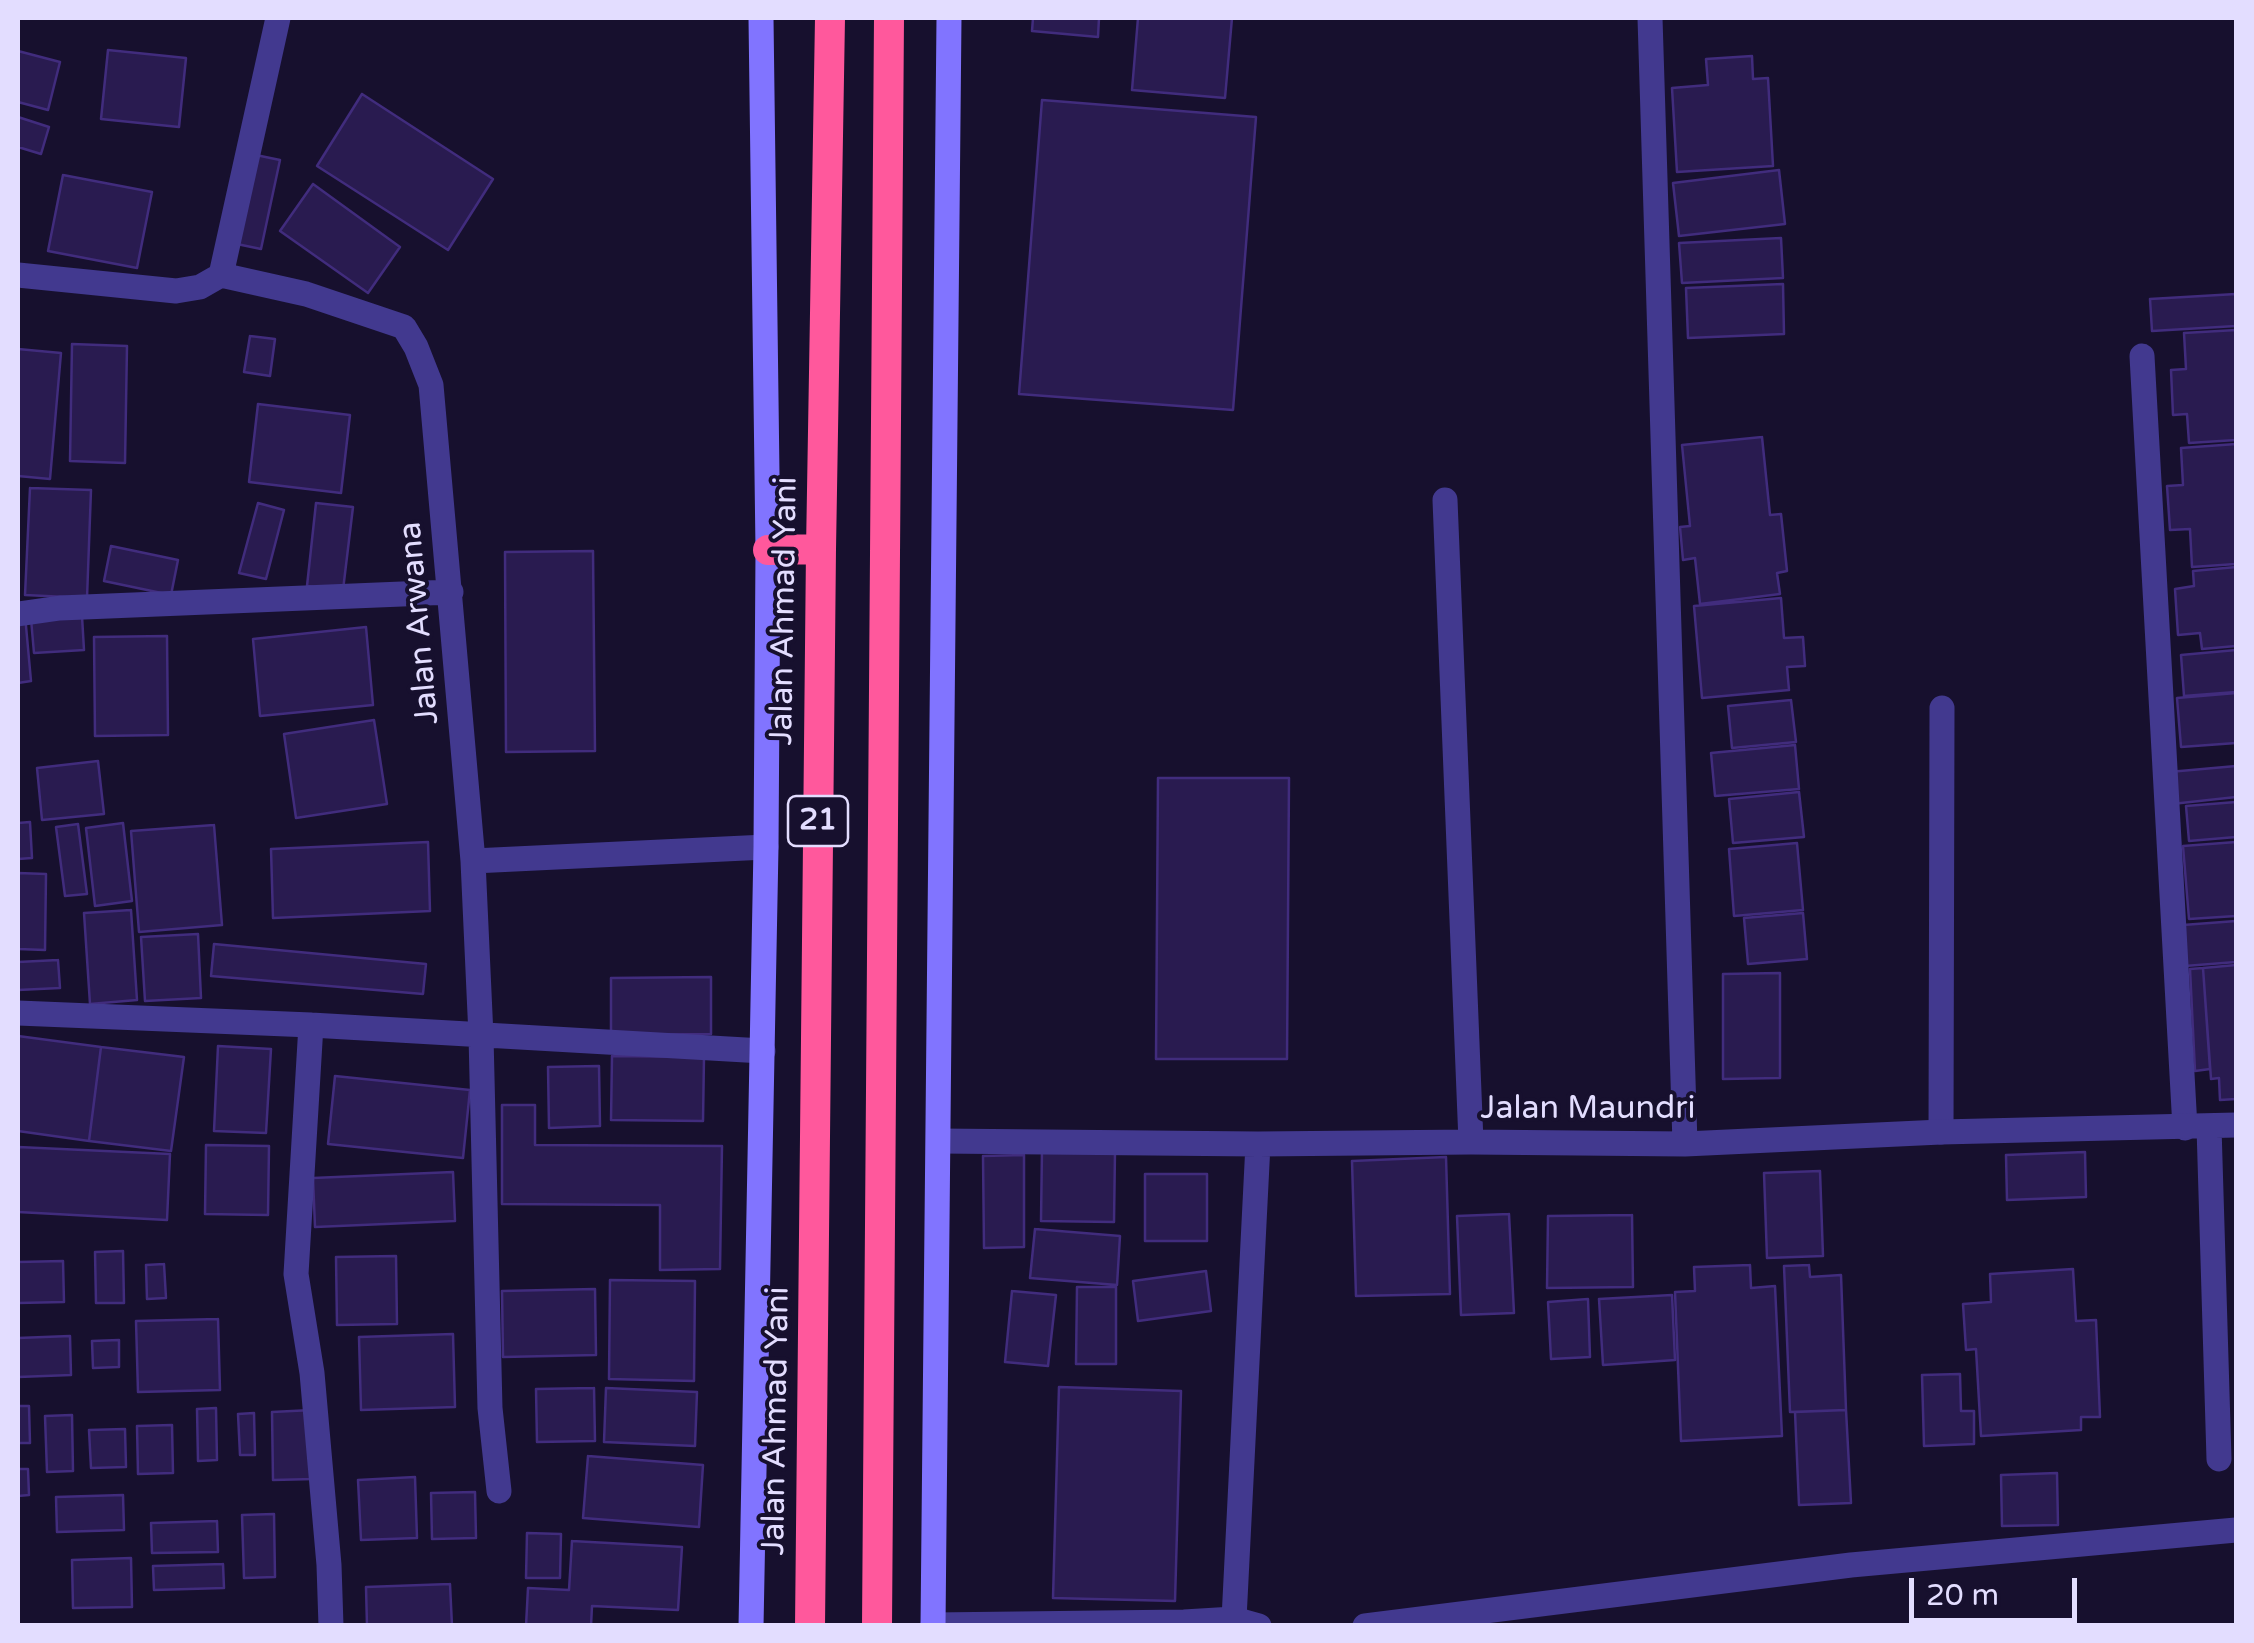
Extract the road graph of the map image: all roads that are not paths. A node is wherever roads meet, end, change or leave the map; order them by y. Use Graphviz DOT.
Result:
graph roads {
  1 [pos="278,18"];
  2 [pos="760,18"];
  3 [pos="830,18"];
  4 [pos="889,18"];
  5 [pos="949,18"];
  6 [pos="1650,18"];
  7 [pos="221,275"];
  8 [pos="18,276"];
  9 [pos="2142,356"];
  10 [pos="1445,500"];
  11 [pos="821,548"];
  12 [pos="768,550"];
  13 [pos="451,592"];
  14 [pos="18,614"];
  15 [pos="1942,708"];
  16 [pos="766,847"];
  17 [pos="473,861"];
  18 [pos="18,1013"];
  19 [pos="312,1025"];
  20 [pos="481,1036"];
  21 [pos="763,1050"];
  22 [pos="2236,1125"];
  23 [pos="2197,1127"];
  24 [pos="1941,1132"];
  25 [pos="938,1140"];
  26 [pos="1471,1142"];
  27 [pos="1258,1144"];
  28 [pos="1685,1144"];
  29 [pos="2220,1459"];
  30 [pos="499,1490"];
  31 [pos="2236,1530"];
  32 [pos="1246,1622"];
  33 [pos="933,1625"];
  34 [pos="330,1626"];
  35 [pos="751,1626"];
  36 [pos="810,1626"];
  37 [pos="876,1626"];
  38 [pos="1366,1626"];
  1 -- 7 [label="street"];
  2 -- 12 [label="street"];
  3 -- 11 [label="highway, Jalan Ahmad Yani / 21"];
  4 -- 37 [label="highway, 21"];
  5 -- 25 [label="street"];
  6 -- 28 [label="street"];
  7 -- 8 [label="street"];
  7 -- 13 [label="street, Jalan Arwana"];
  9 -- 23 [label="street"];
  10 -- 26 [label="street"];
  11 -- 12 [label="highway"];
  11 -- 36 [label="highway, Jalan Ahmad Yani / 21"];
  12 -- 16 [label="street"];
  13 -- 14 [label="street"];
  13 -- 17 [label="street, Jalan Arwana"];
  15 -- 24 [label="street"];
  16 -- 17 [label="street"];
  16 -- 21 [label="street"];
  17 -- 20 [label="street, Jalan Arwana"];
  18 -- 19 [label="street"];
  19 -- 20 [label="street"];
  19 -- 34 [label="street"];
  20 -- 21 [label="street"];
  20 -- 30 [label="street, Jalan Arwana"];
  21 -- 35 [label="street"];
  22 -- 23 [label="street, Jalan Maundri"];
  23 -- 24 [label="street, Jalan Maundri"];
  23 -- 29 [label="street"];
  24 -- 28 [label="street, Jalan Maundri"];
  25 -- 27 [label="street, Jalan Maundri"];
  25 -- 33 [label="street"];
  26 -- 27 [label="street, Jalan Maundri"];
  26 -- 28 [label="street, Jalan Maundri"];
  27 -- 32 [label="street"];
  31 -- 38 [label="street"];
  32 -- 33 [label="street"];
}
